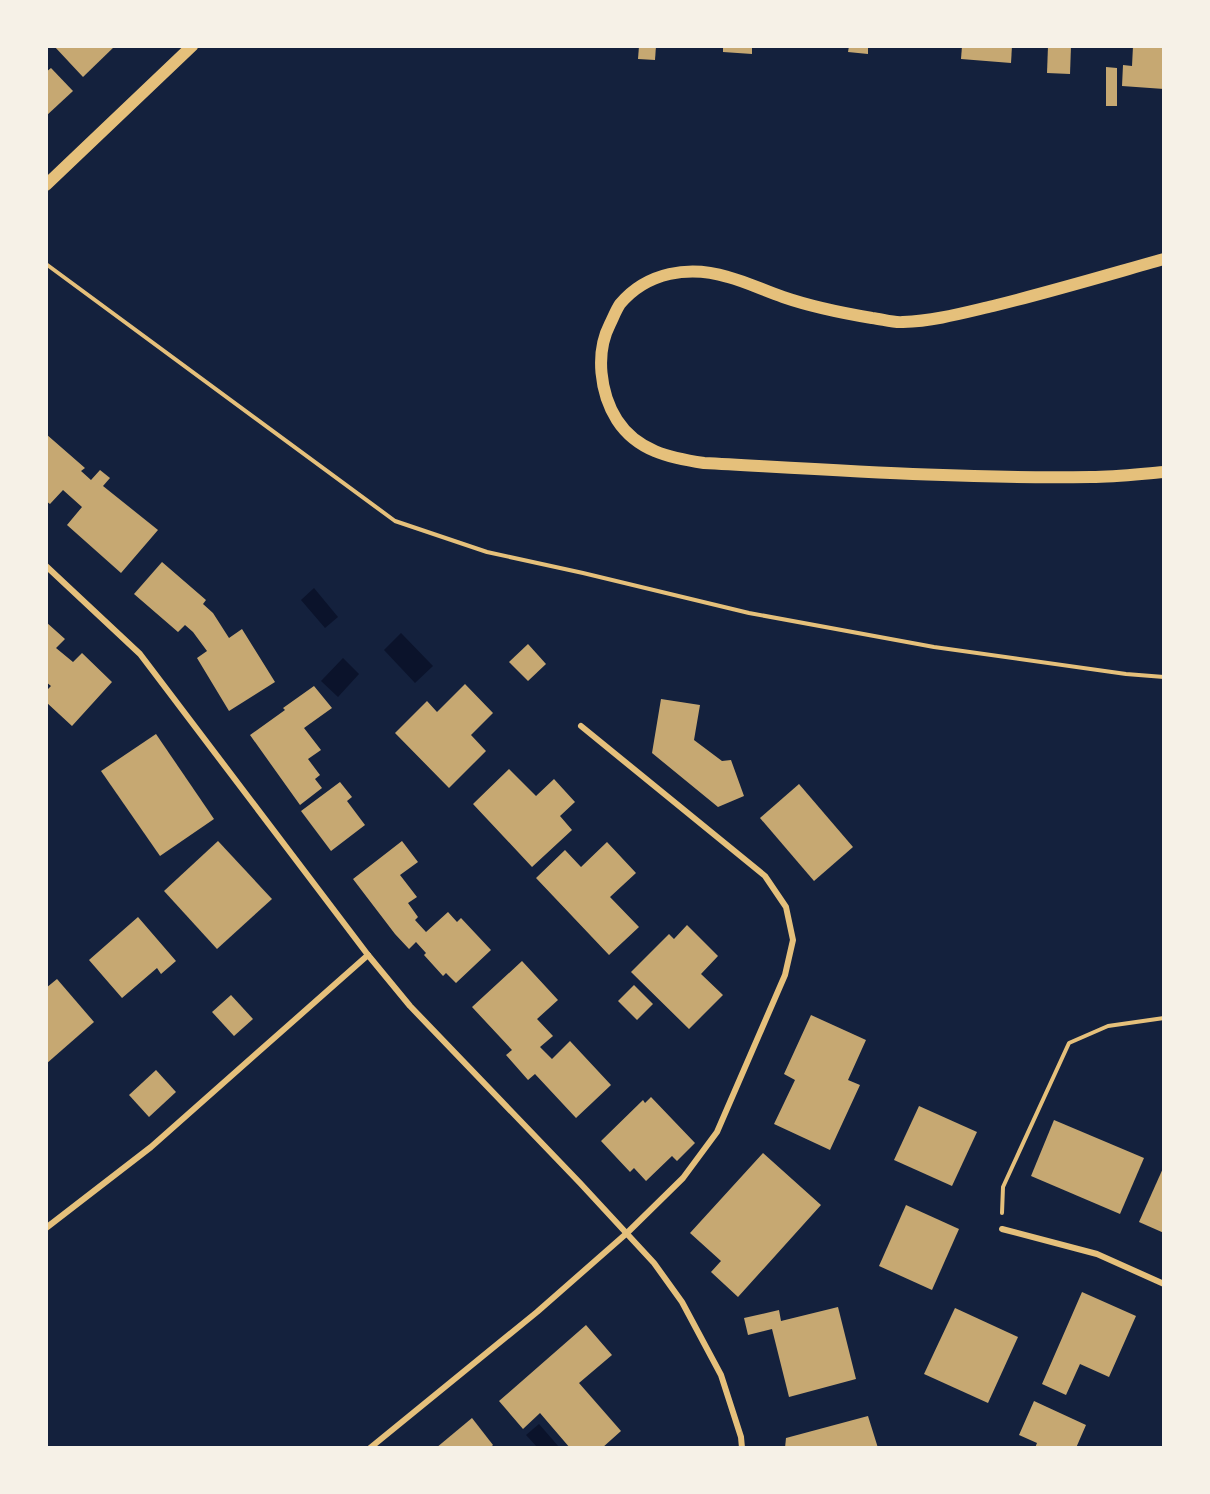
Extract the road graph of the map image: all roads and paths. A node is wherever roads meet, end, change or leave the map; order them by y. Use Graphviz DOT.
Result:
graph roads {
  1 [pos="192,46"];
  2 [pos="46,185"];
  3 [pos="1164,259"];
  4 [pos="46,264"];
  5 [pos="1164,472"];
  6 [pos="46,566"];
  7 [pos="1164,677"];
  8 [pos="581,726"];
  9 [pos="368,955"];
  10 [pos="1164,1018"];
  11 [pos="46,1228"];
  12 [pos="1002,1229"];
  13 [pos="627,1233"];
  14 [pos="1164,1284"];
  15 [pos="370,1448"];
  16 [pos="742,1448"];
  1 -- 2 [label="main road"];
  3 -- 5 [label="main road"];
  4 -- 7 [label="path"];
  6 -- 9 [label="street"];
  8 -- 13 [label="street"];
  9 -- 11 [label="street"];
  9 -- 13 [label="street"];
  10 -- 12 [label="path"];
  12 -- 14 [label="street"];
  13 -- 15 [label="street"];
  13 -- 16 [label="street"];
}
